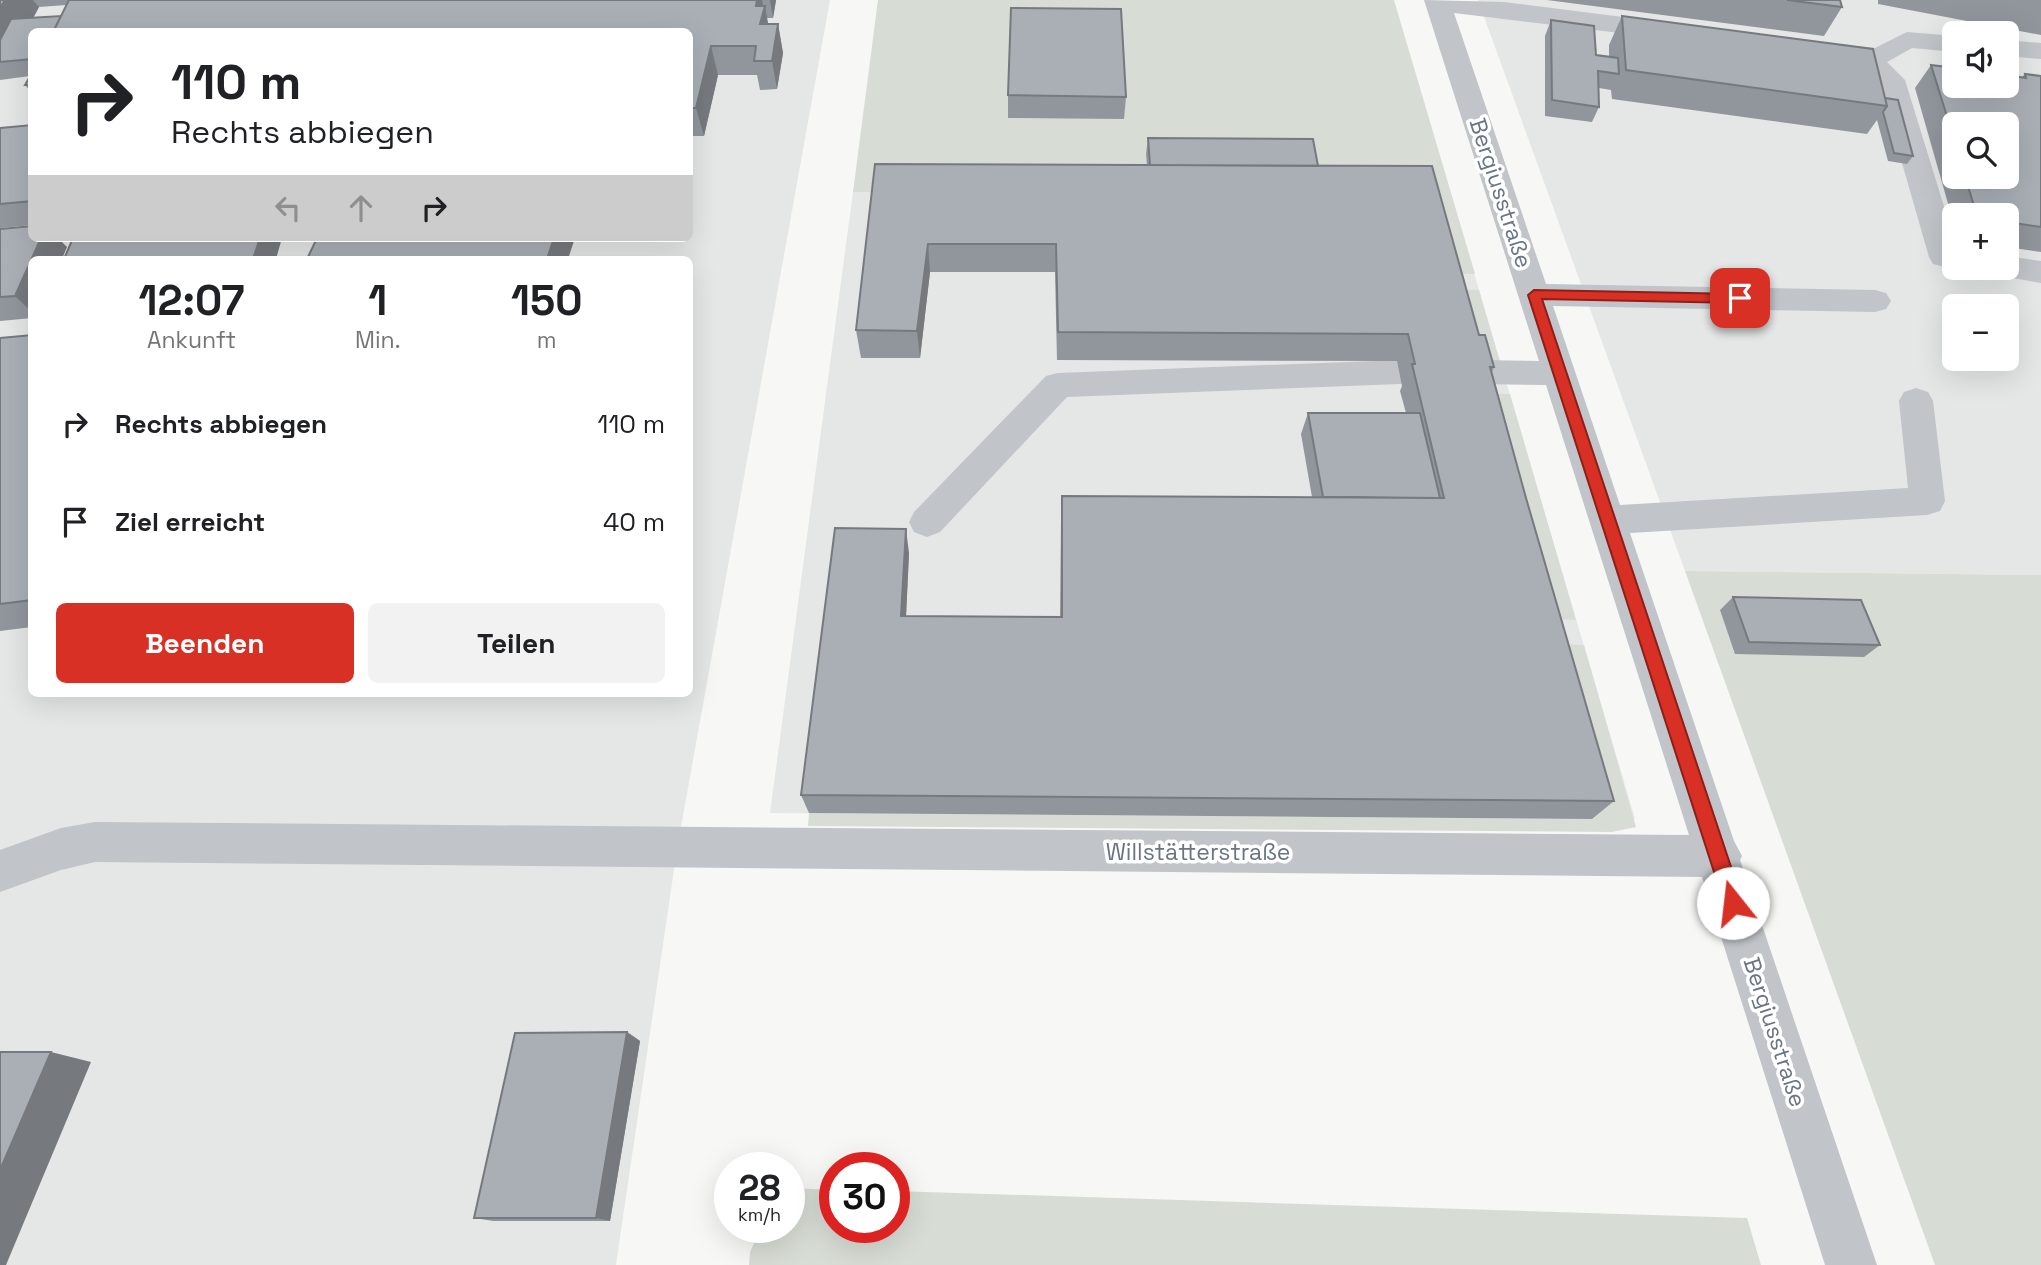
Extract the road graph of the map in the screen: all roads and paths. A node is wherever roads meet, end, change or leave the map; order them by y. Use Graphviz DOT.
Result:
graph roads {
  1 [pos="1438,2"];
  2 [pos="1697,35"];
  3 [pos="1942,43"];
  4 [pos="1794,47"];
  5 [pos="2019,49"];
  6 [pos="2041,51"];
  7 [pos="1873,64"];
  8 [pos="1915,78"];
  9 [pos="1942,250"];
  10 [pos="2019,269"];
  11 [pos="2041,272"];
  12 [pos="1534,295"];
  13 [pos="1875,301"];
  14 [pos="1400,372"];
  15 [pos="1474,372"];
  16 [pos="1560,373"];
  17 [pos="1916,401"];
  18 [pos="1609,520"];
  19 [pos="926,522"];
  20 [pos="1720,856"];
  21 [pos="0,871"];
  22 [pos="1851,1265"];
  1 -- 2 [label="street"];
  1 -- 12 [label="street, Bergiusstraße"];
  3 -- 7 [label="street"];
  4 -- 7 [label="street"];
  5 -- 6 [label="street"];
  7 -- 8 [label="street"];
  7 -- 9 [label="street"];
  10 -- 11 [label="street"];
  12 -- 13 [label="street"];
  12 -- 16 [label="street, Bergiusstraße"];
  14 -- 19 [label="street"];
  15 -- 16 [label="street"];
  16 -- 18 [label="street, Bergiusstraße"];
  17 -- 18 [label="street"];
  18 -- 20 [label="street, Bergiusstraße"];
  20 -- 21 [label="street, Willstätterstraße"];
  20 -- 22 [label="street, Bergiusstraße"];
}
